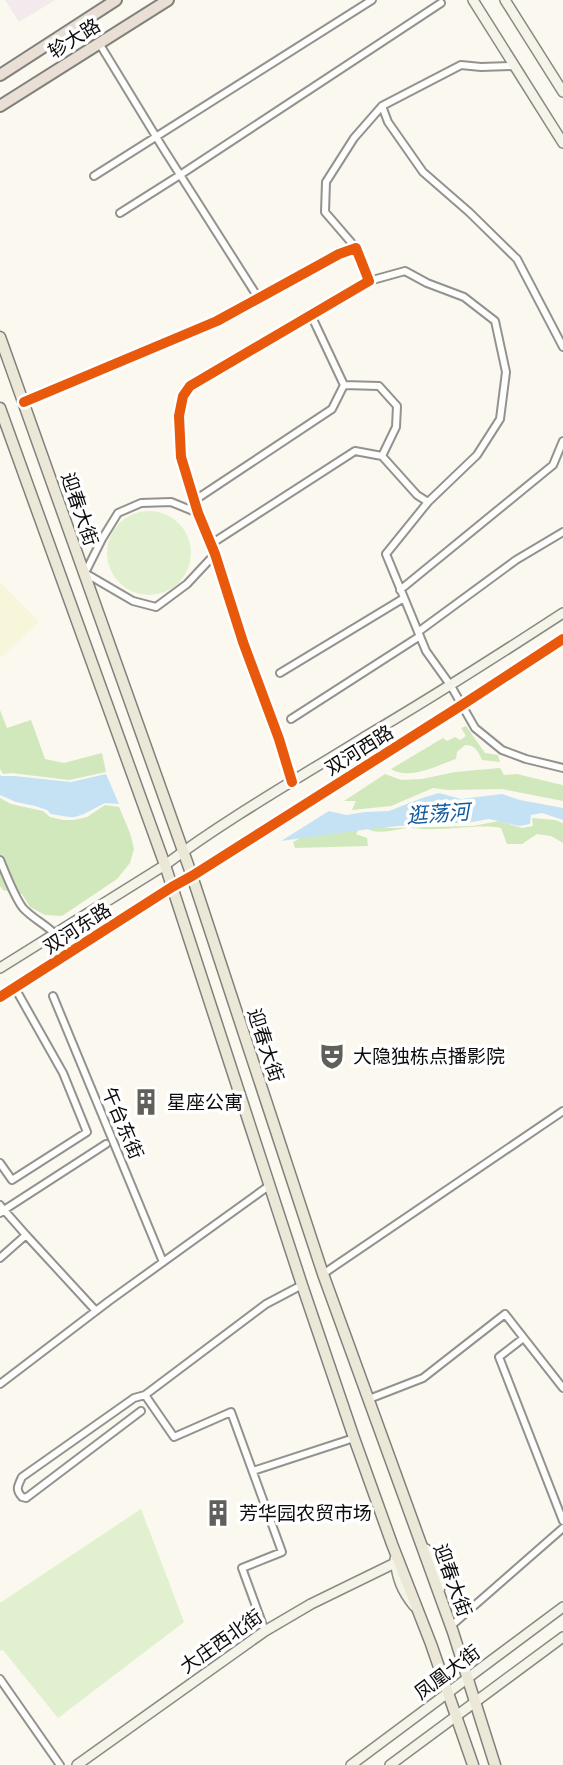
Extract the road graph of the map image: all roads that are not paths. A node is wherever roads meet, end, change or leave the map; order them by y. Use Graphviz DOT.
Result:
graph roads {
  1 [pos="117,0"];
  2 [pos="168,0"];
  3 [pos="372,0"];
  4 [pos="473,0"];
  5 [pos="505,0"];
  6 [pos="441,3"];
  7 [pos="99,44"];
  8 [pos="514,66"];
  9 [pos="0,75"];
  10 [pos="563,92"];
  11 [pos="0,106"];
  12 [pos="382,106"];
  13 [pos="156,138"];
  14 [pos="563,143"];
  15 [pos="180,175"];
  16 [pos="94,176"];
  17 [pos="120,212"];
  18 [pos="356,248"];
  19 [pos="369,281"];
  20 [pos="258,299"];
  21 [pos="311,315"];
  22 [pos="0,337"];
  23 [pos="563,347"];
  24 [pos="344,385"];
  25 [pos="24,402"];
  26 [pos="0,408"];
  27 [pos="563,440"];
  28 [pos="382,456"];
  29 [pos="195,500"];
  30 [pos="428,502"];
  31 [pos="198,513"];
  32 [pos="563,532"];
  33 [pos="211,544"];
  34 [pos="215,554"];
  35 [pos="85,573"];
  36 [pos="400,590"];
  37 [pos="404,598"];
  38 [pos="563,614"];
  39 [pos="419,634"];
  40 [pos="563,639"];
  41 [pos="279,673"];
  42 [pos="451,686"];
  43 [pos="462,705"];
  44 [pos="290,719"];
  45 [pos="563,768"];
  46 [pos="292,782"];
  47 [pos="183,852"];
  48 [pos="1,864"];
  49 [pos="165,865"];
  50 [pos="192,876"];
  51 [pos="172,887"];
  52 [pos="55,934"];
  53 [pos="0,968"];
  54 [pos="15,988"];
  55 [pos="53,996"];
  56 [pos="0,998"];
  57 [pos="563,1111"];
  58 [pos="106,1144"];
  59 [pos="0,1163"];
  60 [pos="270,1185"];
  61 [pos="1,1209"];
  62 [pos="26,1235"];
  63 [pos="0,1258"];
  64 [pos="163,1262"];
  65 [pos="323,1274"];
  66 [pos="302,1285"];
  67 [pos="96,1311"];
  68 [pos="521,1340"];
  69 [pos="0,1384"];
  70 [pos="563,1388"];
  71 [pos="145,1395"];
  72 [pos="369,1399"];
  73 [pos="141,1411"];
  74 [pos="354,1438"];
  75 [pos="253,1471"];
  76 [pos="563,1521"];
  77 [pos="563,1528"];
  78 [pos="392,1544"];
  79 [pos="395,1563"];
  80 [pos="563,1607"];
  81 [pos="419,1612"];
  82 [pos="451,1626"];
  83 [pos="265,1630"];
  84 [pos="563,1637"];
  85 [pos="468,1678"];
  86 [pos="0,1679"];
  87 [pos="448,1693"];
  88 [pos="475,1702"];
  89 [pos="456,1716"];
  90 [pos="60,1765"];
  91 [pos="78,1765"];
  92 [pos="351,1765"];
  93 [pos="390,1765"];
  94 [pos="473,1765"];
  95 [pos="495,1765"];
  1 -- 9 [label="highway, 轸大路"];
  2 -- 7 [label="highway, 轸大路"];
  3 -- 13 [label="street"];
  4 -- 8 [label="street"];
  5 -- 10 [label="street"];
  6 -- 15 [label="street"];
  7 -- 11 [label="highway, 轸大路"];
  7 -- 13 [label="street"];
  8 -- 12 [label="street"];
  8 -- 14 [label="street"];
  12 -- 18 [label="street"];
  12 -- 23 [label="street"];
  13 -- 15 [label="street"];
  13 -- 16 [label="street"];
  15 -- 17 [label="street"];
  15 -- 20 [label="street"];
  18 -- 19 [label="street"];
  18 -- 20 [label="street"];
  19 -- 21 [label="street"];
  19 -- 30 [label="street"];
  20 -- 25 [label="street"];
  21 -- 24 [label="street"];
  21 -- 29 [label="street"];
  22 -- 25 [label="main road, 迎春大街"];
  24 -- 28 [label="street"];
  24 -- 29 [label="street"];
  25 -- 35 [label="main road, 迎春大街"];
  26 -- 49 [label="main road, 迎春大街"];
  27 -- 36 [label="street"];
  28 -- 30 [label="street"];
  28 -- 33 [label="street"];
  29 -- 31 [label="street"];
  30 -- 36 [label="street"];
  31 -- 33 [label="street"];
  31 -- 35 [label="street"];
  32 -- 39 [label="street"];
  33 -- 34 [label="street"];
  34 -- 35 [label="street"];
  34 -- 46 [label="street"];
  35 -- 47 [label="main road, 迎春大街"];
  36 -- 37 [label="street"];
  37 -- 39 [label="street"];
  37 -- 41 [label="street"];
  38 -- 42 [label="street, 双河西路"];
  39 -- 42 [label="street"];
  39 -- 44 [label="street"];
  40 -- 43 [label="street, 双河西路"];
  42 -- 43 [label="street"];
  42 -- 46 [label="street, 双河西路"];
  43 -- 45 [label="street"];
  43 -- 50 [label="street, 双河西路"];
  46 -- 47 [label="street, 双河西路"];
  47 -- 49 [label="street, 双河西路"];
  47 -- 50 [label="main road, 迎春大街"];
  48 -- 52 [label="street"];
  49 -- 51 [label="main road, 迎春大街"];
  49 -- 52 [label="street, 双河东路"];
  50 -- 51 [label="street, 双河西路"];
  50 -- 65 [label="main road, 迎春大街"];
  51 -- 54 [label="street, 双河东路"];
  51 -- 60 [label="main road, 迎春大街"];
  52 -- 53 [label="street, 双河东路"];
  54 -- 56 [label="street, 双河东路"];
  54 -- 59 [label="street"];
  55 -- 64 [label="street, 午台东街"];
  57 -- 65 [label="street"];
  58 -- 61 [label="street"];
  60 -- 64 [label="street"];
  60 -- 66 [label="main road, 迎春大街"];
  61 -- 62 [label="street"];
  62 -- 63 [label="street"];
  62 -- 67 [label="street"];
  64 -- 67 [label="street"];
  65 -- 72 [label="main road, 迎春大街"];
  66 -- 71 [label="street"];
  66 -- 74 [label="main road, 迎春大街"];
  67 -- 69 [label="street"];
  68 -- 76 [label="street"];
  70 -- 72 [label="street"];
  71 -- 73 [label="street"];
  71 -- 75 [label="street"];
  72 -- 82 [label="main road, 迎春大街"];
  74 -- 75 [label="street"];
  74 -- 78 [label="main road, 迎春大街"];
  75 -- 83 [label="street"];
  77 -- 82 [label="street"];
  78 -- 79 [label="street"];
  78 -- 81 [label="main road, 迎春大街"];
  79 -- 81 [label="street"];
  79 -- 83 [label="street, 大庄西北街"];
  80 -- 85 [label="street, 凤凰大街"];
  81 -- 87 [label="main road, 迎春大街"];
  82 -- 85 [label="main road, 迎春大街"];
  83 -- 91 [label="street, 大庄西北街"];
  84 -- 88 [label="street"];
  85 -- 87 [label="street, 凤凰大街"];
  85 -- 88 [label="main road, 迎春大街"];
  86 -- 90 [label="street"];
  87 -- 89 [label="main road, 迎春大街"];
  87 -- 92 [label="street, 凤凰大街"];
  88 -- 89 [label="street"];
  88 -- 95 [label="main road, 迎春大街"];
  89 -- 93 [label="street"];
  89 -- 94 [label="main road, 迎春大街"];
}
